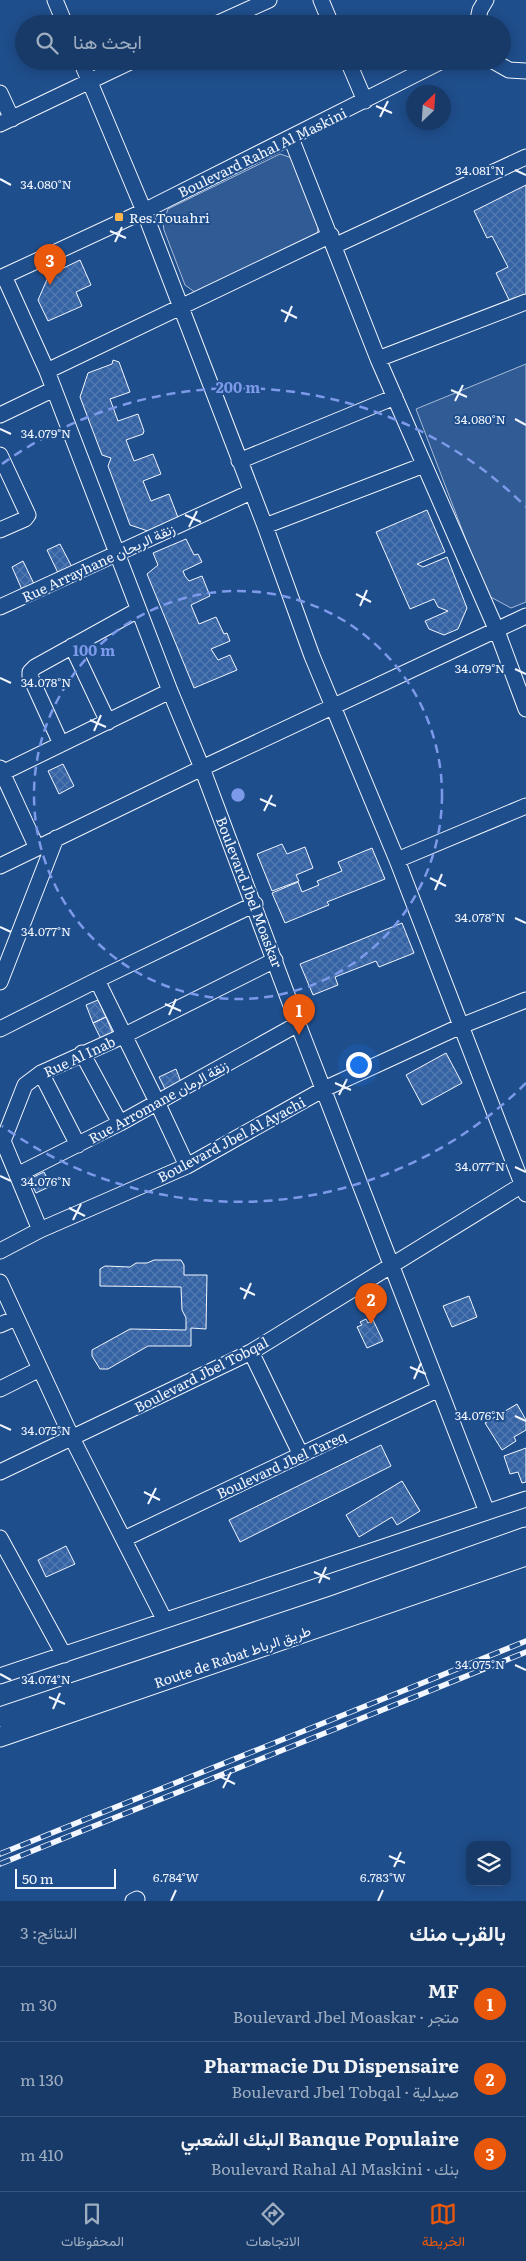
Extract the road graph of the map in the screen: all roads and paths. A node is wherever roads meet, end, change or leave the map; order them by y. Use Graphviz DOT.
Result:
graph roads {
  1 [pos="55,0"];
  2 [pos="269,0"];
  3 [pos="320,0"];
  4 [pos="486,0"];
  5 [pos="61,15"];
  6 [pos="236,15"];
  7 [pos="327,15"];
  8 [pos="479,15"];
  9 [pos="511,69"];
  10 [pos="85,70"];
  11 [pos="112,70"];
  12 [pos="352,70"];
  13 [pos="424,70"];
  14 [pos="526,71"];
  15 [pos="90,80"];
  16 [pos="0,93"];
  17 [pos="365,100"];
  18 [pos="6,122"];
  19 [pos="291,138"];
  20 [pos="526,157"];
  21 [pos="144,211"];
  22 [pos="333,240"];
  23 [pos="2,277"];
  24 [pos="526,302"];
  25 [pos="181,307"];
  26 [pos="378,359"];
  27 [pos="47,371"];
  28 [pos="54,389"];
  29 [pos="396,397"];
  30 [pos="0,415"];
  31 [pos="0,454"];
  32 [pos="239,461"];
  33 [pos="424,465"];
  34 [pos="251,492"];
  35 [pos="265,526"];
  36 [pos="0,530"];
  37 [pos="116,553"];
  38 [pos="0,607"];
  39 [pos="138,610"];
  40 [pos="526,616"];
  41 [pos="497,631"];
  42 [pos="72,646"];
  43 [pos="170,691"];
  44 [pos="332,707"];
  45 [pos="526,709"];
  46 [pos="108,722"];
  47 [pos="61,744"];
  48 [pos="202,768"];
  49 [pos="1,771"];
  50 [pos="526,806"];
  51 [pos="56,838"];
  52 [pos="37,848"];
  53 [pos="397,860"];
  54 [pos="0,866"];
  55 [pos="255,904"];
  56 [pos="275,960"];
  57 [pos="97,980"];
  58 [pos="0,982"];
  59 [pos="526,1000"];
  60 [pos="298,1024"];
  61 [pos="461,1026"];
  62 [pos="0,1029"];
  63 [pos="123,1036"];
  64 [pos="82,1053"];
  65 [pos="41,1072"];
  66 [pos="324,1089"];
  67 [pos="157,1102"];
  68 [pos="120,1123"];
  69 [pos="78,1145"];
  70 [pos="521,1164"];
  71 [pos="186,1166"];
  72 [pos="17,1175"];
  73 [pos="524,1190"];
  74 [pos="40,1230"];
  75 [pos="0,1251"];
  76 [pos="390,1265"];
  77 [pos="0,1282"];
  78 [pos="16,1318"];
  79 [pos="0,1325"];
  80 [pos="251,1352"];
  81 [pos="40,1369"];
  82 [pos="439,1388"];
  83 [pos="0,1389"];
  84 [pos="72,1438"];
  85 [pos="301,1456"];
  86 [pos="0,1472"];
  87 [pos="526,1499"];
  88 [pos="486,1512"];
  89 [pos="526,1537"];
  90 [pos="0,1538"];
  91 [pos="124,1539"];
  92 [pos="4,1555"];
  93 [pos="526,1556"];
  94 [pos="164,1619"];
  95 [pos="64,1655"];
  96 [pos="0,1676"];
  97 [pos="0,1717"];
  98 [pos="0,1737"];
  1 -- 5 [label="street"];
  2 -- 6 [label="street"];
  3 -- 7 [label="street"];
  4 -- 8 [label="street"];
  9 -- 14 [label="street"];
  10 -- 15 [label="street"];
  11 -- 15 [label="street"];
  12 -- 17 [label="street"];
  13 -- 17 [label="street, Boulevard Rahal Al Maskini"];
  15 -- 18 [label="street"];
  15 -- 21 [label="street"];
  16 -- 18 [label="street"];
  17 -- 19 [label="street, Boulevard Rahal Al Maskini"];
  19 -- 21 [label="street, Boulevard Rahal Al Maskini"];
  19 -- 22 [label="street"];
  20 -- 22 [label="street"];
  21 -- 23 [label="street, Boulevard Rahal Al Maskini"];
  21 -- 25 [label="street"];
  22 -- 25 [label="street"];
  22 -- 26 [label="street"];
  23 -- 27 [label="street, Boulevard Jbel Moaskar"];
  24 -- 26 [label="street"];
  25 -- 27 [label="street"];
  25 -- 32 [label="street"];
  26 -- 29 [label="street"];
  27 -- 28 [label="street, Boulevard Jbel Moaskar"];
  28 -- 30 [label="street"];
  28 -- 37 [label="street, Boulevard Jbel Moaskar"];
  29 -- 32 [label="street"];
  29 -- 33 [label="street"];
  31 -- 36 [label="street"];
  32 -- 34 [label="street"];
  33 -- 35 [label="street"];
  33 -- 41 [label="street"];
  34 -- 35 [label="street"];
  34 -- 37 [label="street, Rue Arrayhane زنقة الريحان"];
  35 -- 44 [label="street"];
  37 -- 38 [label="street, Rue Arrayhane زنقة الريحان"];
  37 -- 39 [label="street, Boulevard Jbel Moaskar"];
  39 -- 42 [label="street"];
  39 -- 43 [label="street, Boulevard Jbel Moaskar"];
  40 -- 41 [label="street"];
  41 -- 44 [label="street"];
  41 -- 45 [label="street"];
  42 -- 46 [label="street"];
  42 -- 47 [label="street"];
  43 -- 46 [label="street"];
  43 -- 48 [label="street, Boulevard Jbel Moaskar"];
  44 -- 48 [label="street"];
  44 -- 53 [label="street"];
  46 -- 47 [label="street"];
  47 -- 49 [label="street"];
  48 -- 51 [label="street"];
  48 -- 55 [label="street, Boulevard Jbel Moaskar"];
  49 -- 52 [label="street"];
  50 -- 53 [label="street"];
  51 -- 52 [label="street"];
  51 -- 58 [label="street"];
  52 -- 54 [label="street"];
  53 -- 61 [label="street"];
  55 -- 56 [label="street, Boulevard Jbel Moaskar"];
  55 -- 57 [label="street"];
  56 -- 60 [label="street, Boulevard Jbel Moaskar"];
  56 -- 63 [label="street, Rue Al Inab"];
  57 -- 62 [label="street"];
  57 -- 63 [label="street"];
  59 -- 61 [label="street, Boulevard Jbel Al Ayachi"];
  60 -- 66 [label="street, Boulevard Jbel Moaskar"];
  60 -- 67 [label="street, Rue Arromane زنقة الرمان"];
  61 -- 66 [label="street, Boulevard Jbel Al Ayachi"];
  61 -- 70 [label="street"];
  63 -- 64 [label="street, Rue Al Inab"];
  63 -- 67 [label="street"];
  64 -- 65 [label="street, Rue Al Inab"];
  64 -- 68 [label="street"];
  65 -- 69 [label="street"];
  65 -- 72 [label="street, Rue Al Inab"];
  66 -- 71 [label="street, Boulevard Jbel Al Ayachi"];
  66 -- 76 [label="street, Boulevard Jbel Moaskar"];
  67 -- 68 [label="street, Rue Arromane زنقة الرمان"];
  67 -- 71 [label="street"];
  68 -- 69 [label="street, Rue Arromane زنقة الرمان"];
  69 -- 72 [label="street, Rue Arromane زنقة الرمان"];
  70 -- 73 [label="street"];
  71 -- 74 [label="street, Boulevard Jbel Al Ayachi"];
  72 -- 74 [label="street, Rue Al Inab"];
  73 -- 76 [label="street, Boulevard Jbel Tobqal"];
  74 -- 75 [label="street, Boulevard Jbel Al Ayachi"];
  76 -- 80 [label="street, Boulevard Jbel Tobqal"];
  76 -- 82 [label="street, Boulevard Jbel Moaskar"];
  77 -- 78 [label="street"];
  78 -- 79 [label="street"];
  78 -- 81 [label="street"];
  80 -- 84 [label="street, Boulevard Jbel Tobqal"];
  80 -- 85 [label="street"];
  81 -- 83 [label="street"];
  81 -- 84 [label="street"];
  82 -- 85 [label="street, Boulevard Jbel Tareq"];
  82 -- 88 [label="street, Boulevard Jbel Moaskar"];
  84 -- 86 [label="street, Boulevard Jbel Tobqal"];
  84 -- 91 [label="street"];
  85 -- 91 [label="street, Boulevard Jbel Tareq"];
  87 -- 88 [label="street"];
  88 -- 94 [label="street"];
  89 -- 97 [label="main road, Route de Rabat طريق الرباط"];
  90 -- 92 [label="street"];
  91 -- 94 [label="street"];
  92 -- 95 [label="street"];
  93 -- 98 [label="main road, Route de Rabat طريق الرباط"];
  94 -- 95 [label="street"];
  95 -- 96 [label="street"];
}
